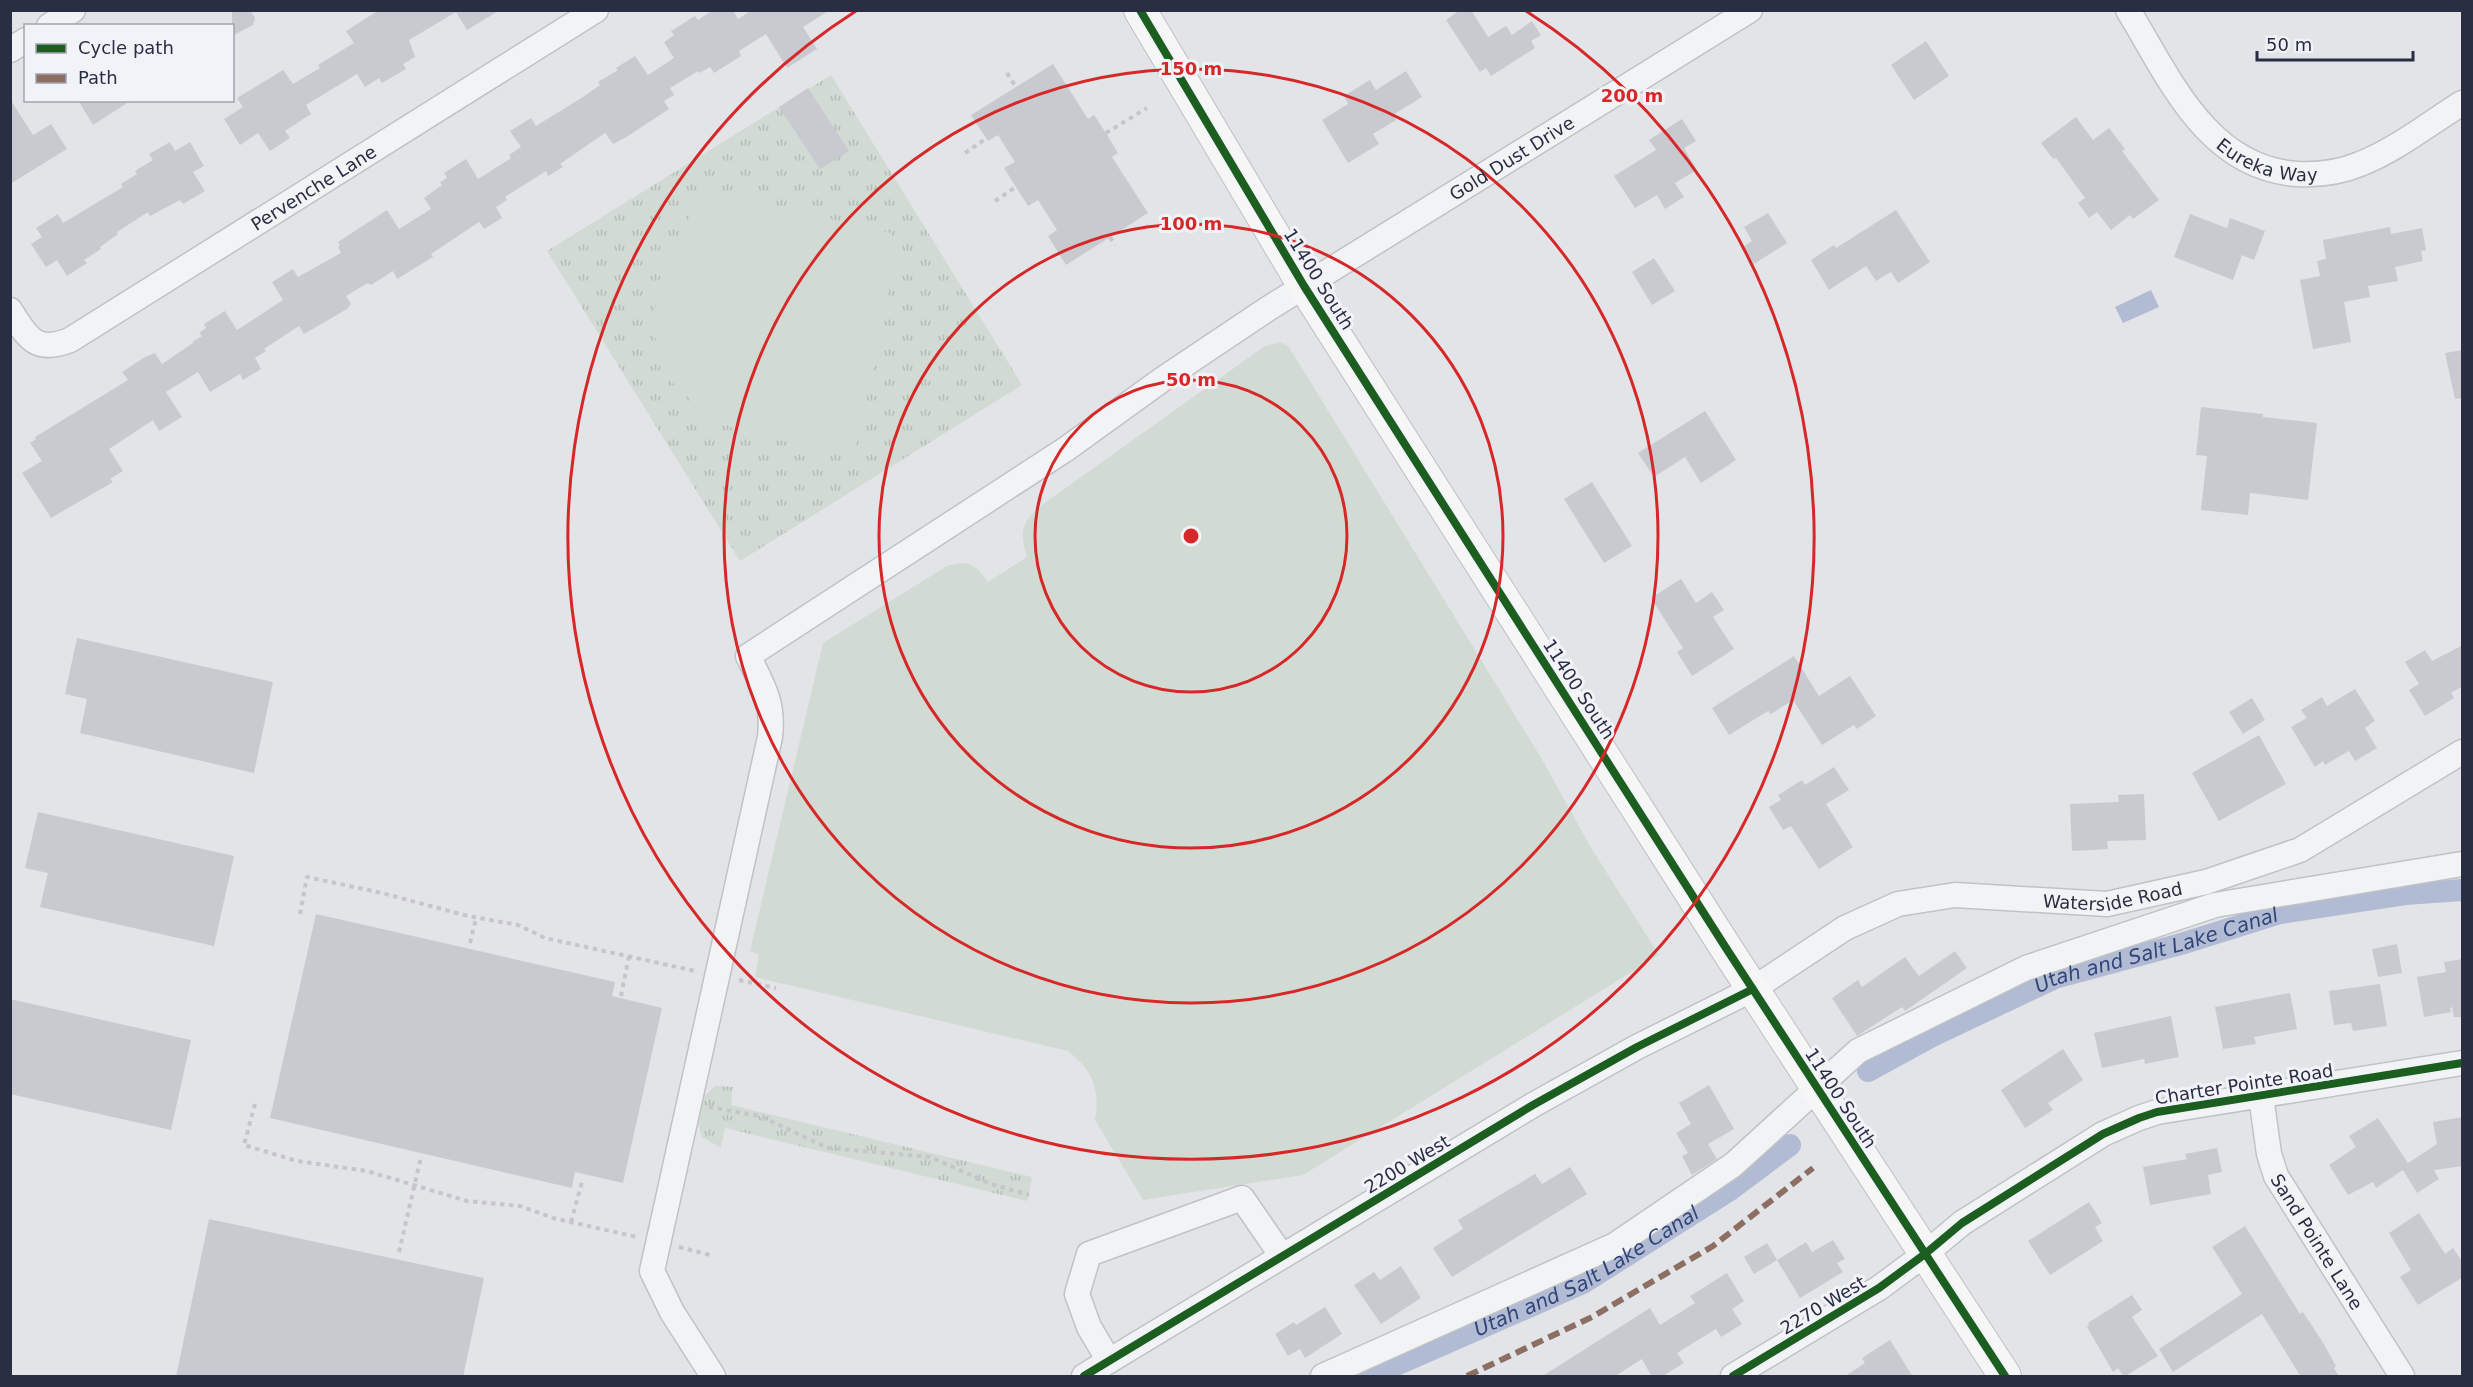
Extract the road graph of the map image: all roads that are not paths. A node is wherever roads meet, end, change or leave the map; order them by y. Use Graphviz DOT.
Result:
graph roads {
  1 [pos="73,10"];
  2 [pos="596,10"];
  3 [pos="1140,10"];
  4 [pos="1750,10"];
  5 [pos="2128,10"];
  6 [pos="52,24"];
  7 [pos="24,41"];
  8 [pos="10,50"];
  9 [pos="2463,103"];
  10 [pos="1304,286"];
  11 [pos="10,310"];
  12 [pos="2463,752"];
  13 [pos="2463,864"];
  14 [pos="1753,990"];
  15 [pos="2463,1063"];
  16 [pos="1817,1089"];
  17 [pos="2261,1096"];
  18 [pos="1925,1254"];
  19 [pos="1282,1256"];
  20 [pos="1108,1361"];
  21 [pos="713,1377"];
  22 [pos="1084,1377"];
  23 [pos="1323,1377"];
  24 [pos="1733,1377"];
  25 [pos="2005,1377"];
  26 [pos="2402,1377"];
  1 -- 6 [label="street"];
  2 -- 11 [label="street, Pervenche Lane"];
  3 -- 10 [label="main road, 11400 South"];
  4 -- 10 [label="street, Gold Dust Drive"];
  5 -- 9 [label="street, Eureka Way"];
  7 -- 8 [label="street"];
  10 -- 14 [label="main road, 11400 South"];
  10 -- 21 [label="street, Gold Dust Drive"];
  12 -- 14 [label="street, Waterside Road"];
  13 -- 16 [label="street"];
  14 -- 16 [label="main road, 11400 South"];
  14 -- 19 [label="street, 2200 West"];
  15 -- 17 [label="street, Charter Pointe Road"];
  16 -- 18 [label="main road, 11400 South"];
  16 -- 23 [label="street"];
  17 -- 18 [label="street, Charter Pointe Road"];
  17 -- 26 [label="street, Sand Pointe Lane"];
  18 -- 24 [label="street, 2270 West"];
  18 -- 25 [label="main road, 11400 South"];
  19 -- 20 [label="street, 2200 West"];
  19 -- 20 [label="street"];
  20 -- 22 [label="street, 2200 West"];
}
